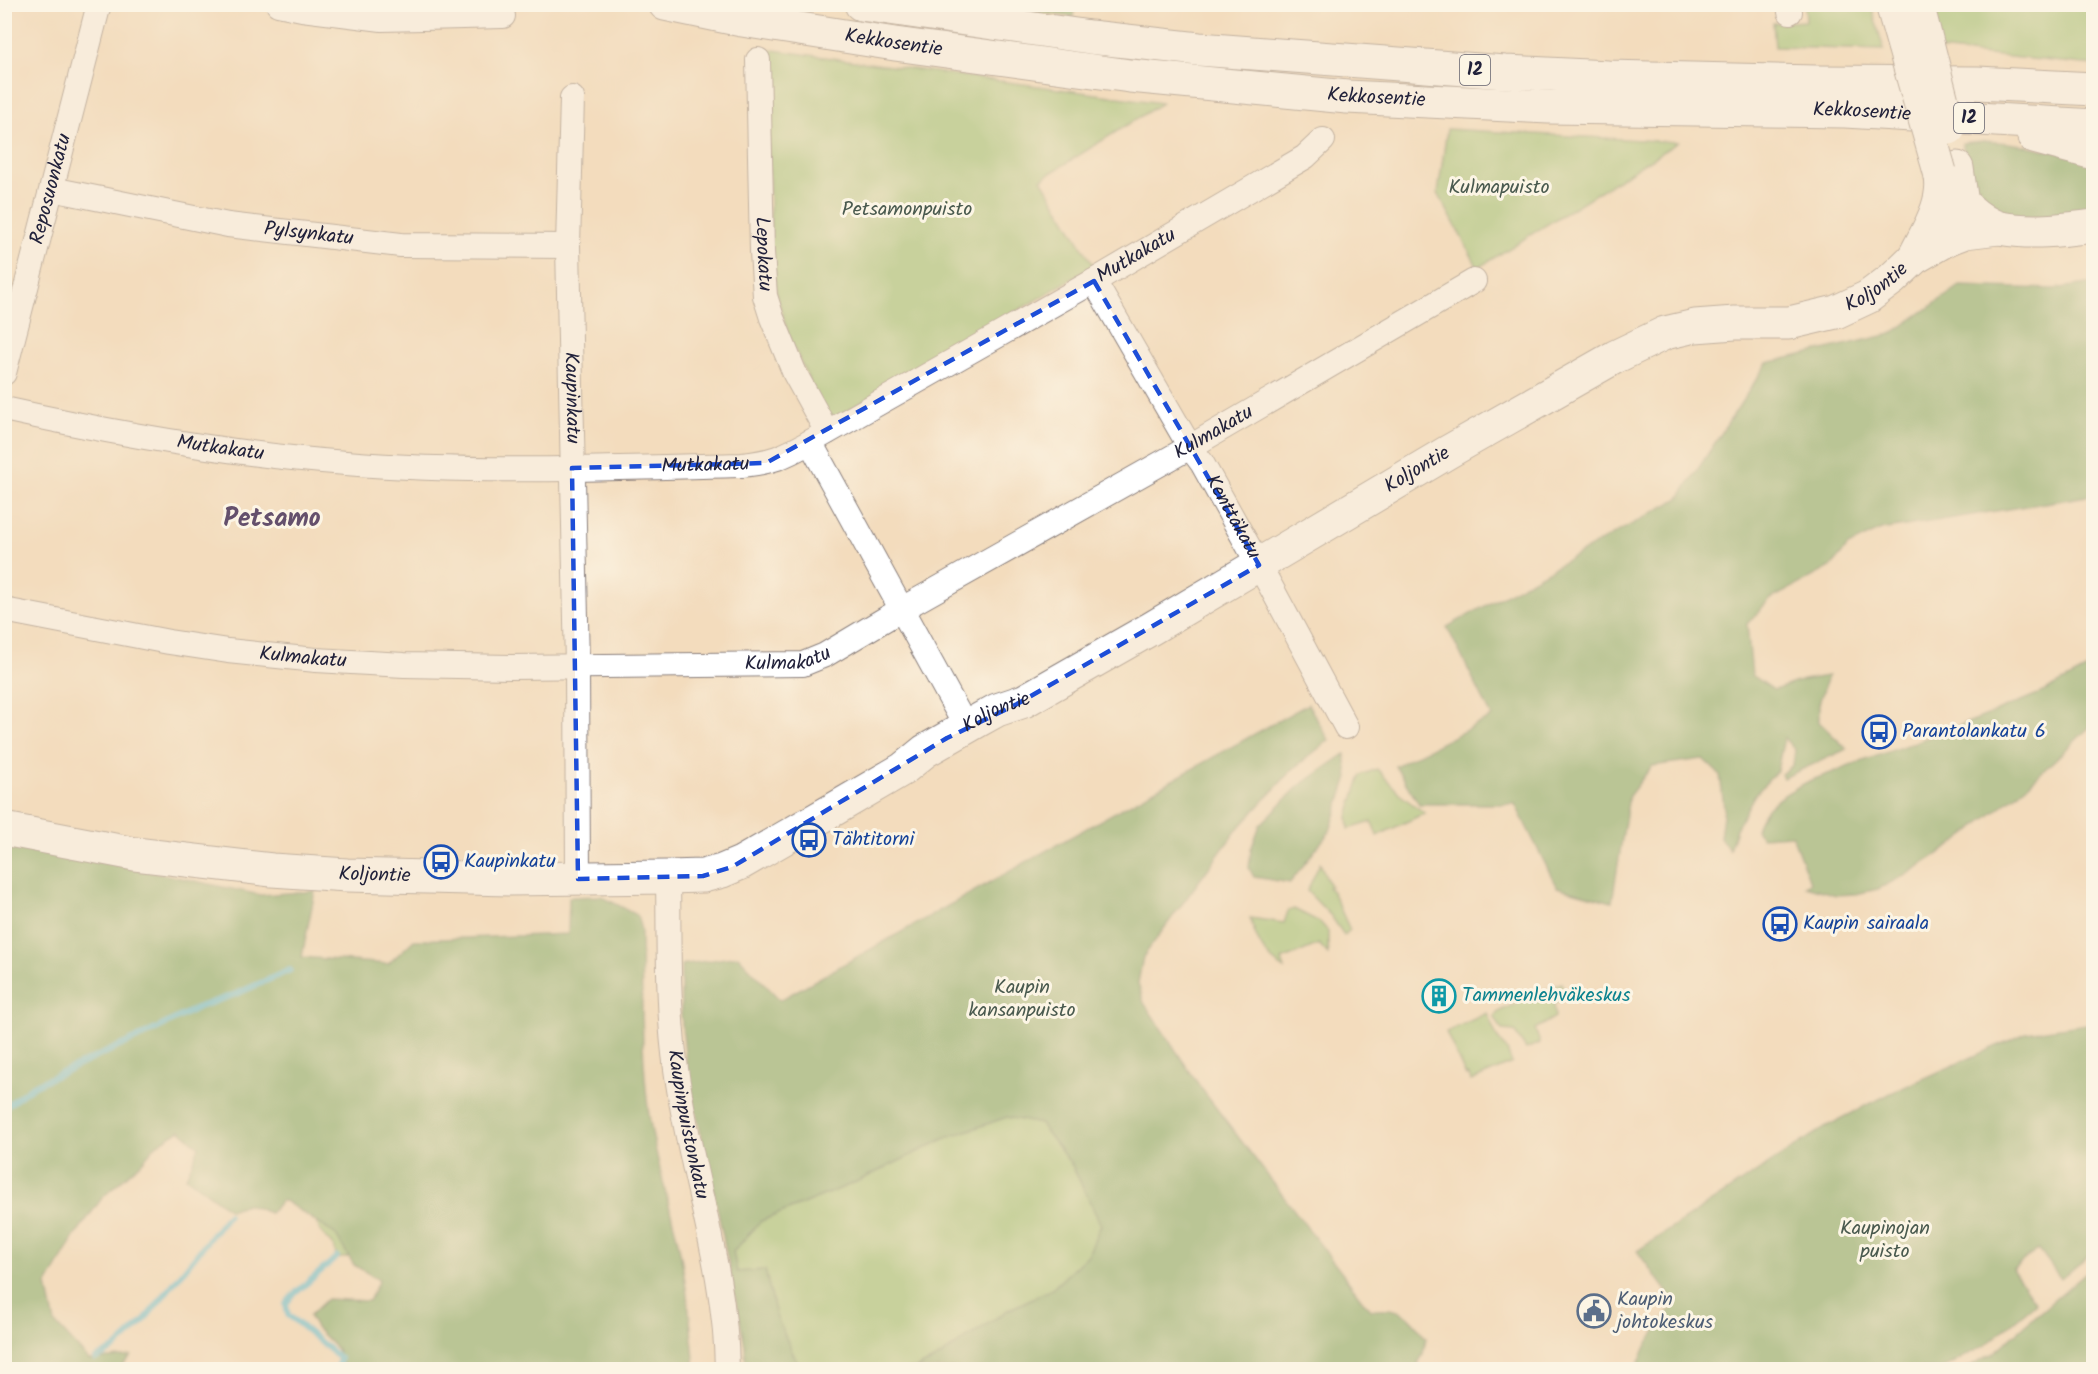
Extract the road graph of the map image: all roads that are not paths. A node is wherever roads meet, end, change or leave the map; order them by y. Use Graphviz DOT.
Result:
graph roads {
  1 [pos="99,4"];
  2 [pos="278,4"];
  3 [pos="665,4"];
  4 [pos="861,4"];
  5 [pos="1892,4"];
  6 [pos="1917,4"];
  7 [pos="503,16"];
  8 [pos="758,60"];
  9 [pos="2094,89"];
  10 [pos="572,98"];
  11 [pos="1845,111"];
  12 [pos="2094,126"];
  13 [pos="1323,140"];
  14 [pos="2094,153"];
  15 [pos="1950,181"];
  16 [pos="52,189"];
  17 [pos="2094,226"];
  18 [pos="1998,228"];
  19 [pos="1940,230"];
  20 [pos="568,246"];
  21 [pos="1094,281"];
  22 [pos="1474,281"];
  23 [pos="4,373"];
  24 [pos="4,409"];
  25 [pos="818,437"];
  26 [pos="1190,447"];
  27 [pos="573,468"];
  28 [pos="1259,566"];
  29 [pos="902,609"];
  30 [pos="4,610"];
  31 [pos="577,666"];
  32 [pos="966,727"];
  33 [pos="1346,727"];
  34 [pos="4,829"];
  35 [pos="668,878"];
  36 [pos="578,879"];
  37 [pos="727,1370"];
  1 -- 16 [label="street, Reposuonkatu"];
  2 -- 7 [label="street"];
  3 -- 11 [label="main road, Kekkosentie / 12"];
  4 -- 9 [label="main road, Kekkosentie / 12"];
  5 -- 15 [label="main road, bridge"];
  6 -- 15 [label="main road, bridge"];
  8 -- 25 [label="street, Lepokatu"];
  10 -- 20 [label="street, Kaupinkatu"];
  11 -- 12 [label="main road, Kekkosentie / 12"];
  11 -- 14 [label="main road"];
  13 -- 21 [label="street, Mutkakatu"];
  15 -- 18 [label="main road"];
  15 -- 19 [label="main road"];
  16 -- 20 [label="street, Pylsynkatu"];
  16 -- 23 [label="street, Reposuonkatu"];
  17 -- 18 [label="main road, Koljontie"];
  18 -- 19 [label="main road, Koljontie"];
  19 -- 28 [label="main road, Koljontie"];
  20 -- 27 [label="street, Kaupinkatu"];
  21 -- 25 [label="street, Mutkakatu"];
  21 -- 26 [label="street, Kenttäkatu"];
  22 -- 26 [label="street, Kulmakatu"];
  24 -- 27 [label="street, Mutkakatu"];
  25 -- 27 [label="street, Mutkakatu"];
  25 -- 29 [label="street, Lepokatu"];
  26 -- 28 [label="street, Kenttäkatu"];
  26 -- 29 [label="street, Kulmakatu"];
  27 -- 31 [label="street, Kaupinkatu"];
  28 -- 32 [label="main road, Koljontie"];
  28 -- 33 [label="street, Kenttäkatu"];
  29 -- 31 [label="street, Kulmakatu"];
  29 -- 32 [label="street, Lepokatu"];
  30 -- 31 [label="street, Kulmakatu"];
  31 -- 36 [label="street, Kaupinkatu"];
  32 -- 35 [label="main road, Koljontie"];
  34 -- 36 [label="main road, Koljontie"];
  35 -- 36 [label="main road, Koljontie"];
  35 -- 37 [label="street, Kaupinpuistonkatu"];
}
